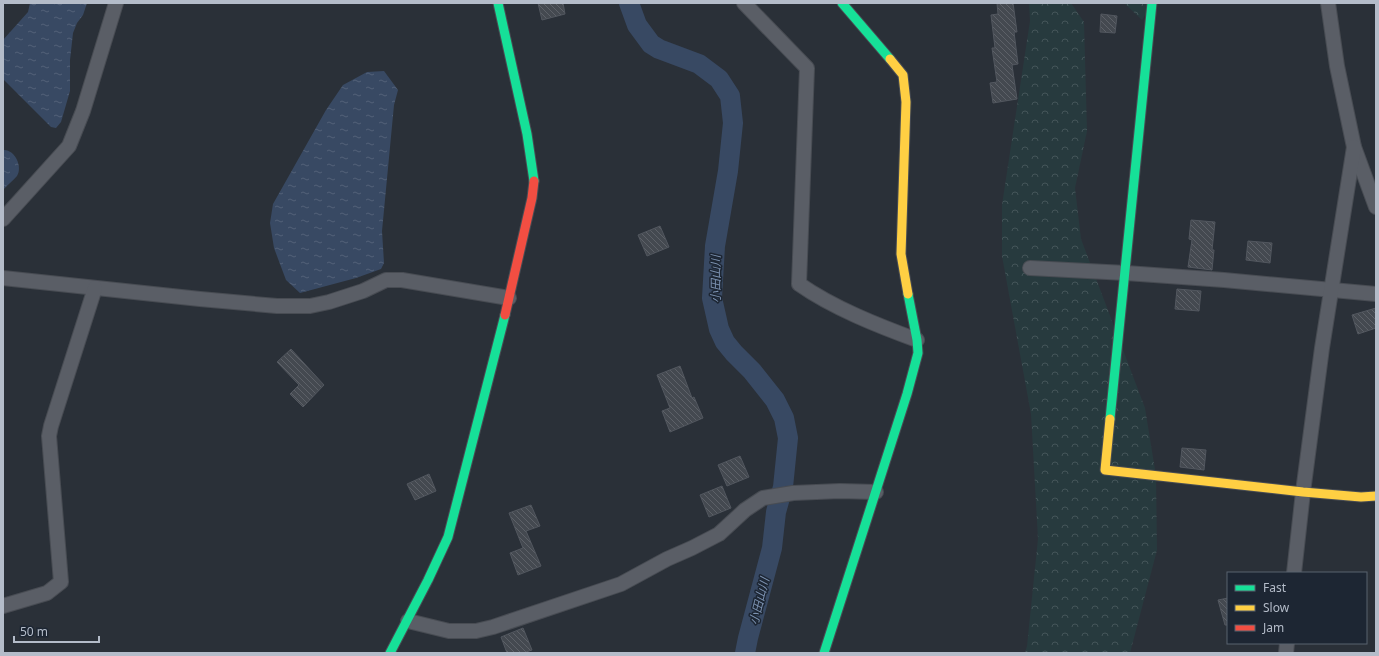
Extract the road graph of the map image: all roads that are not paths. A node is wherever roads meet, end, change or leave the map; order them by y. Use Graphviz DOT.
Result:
graph roads {
  1 [pos="116,3"];
  2 [pos="498,3"];
  3 [pos="744,3"];
  4 [pos="842,3"];
  5 [pos="1152,3"];
  6 [pos="1328,3"];
  7 [pos="1354,148"];
  8 [pos="1376,207"];
  9 [pos="3,219"];
  10 [pos="1030,268"];
  11 [pos="1126,273"];
  12 [pos="3,278"];
  13 [pos="95,288"];
  14 [pos="1331,290"];
  15 [pos="1376,294"];
  16 [pos="509,298"];
  17 [pos="918,340"];
  18 [pos="876,492"];
  19 [pos="1302,492"];
  20 [pos="1376,496"];
  21 [pos="1294,572"];
  22 [pos="3,606"];
  23 [pos="408,621"];
  24 [pos="390,653"];
  25 [pos="824,653"];
  1 -- 9 [label="street"];
  2 -- 16 [label="street"];
  3 -- 17 [label="street"];
  4 -- 17 [label="street"];
  5 -- 11 [label="street"];
  6 -- 7 [label="street"];
  7 -- 8 [label="street"];
  7 -- 14 [label="street"];
  10 -- 11 [label="street"];
  11 -- 14 [label="street"];
  11 -- 19 [label="street"];
  12 -- 13 [label="street"];
  13 -- 16 [label="street"];
  13 -- 22 [label="street"];
  14 -- 15 [label="street"];
  14 -- 19 [label="street"];
  16 -- 23 [label="street"];
  17 -- 18 [label="street"];
  18 -- 23 [label="street"];
  18 -- 25 [label="street"];
  19 -- 20 [label="street"];
  19 -- 21 [label="street"];
  23 -- 24 [label="street"];
}
